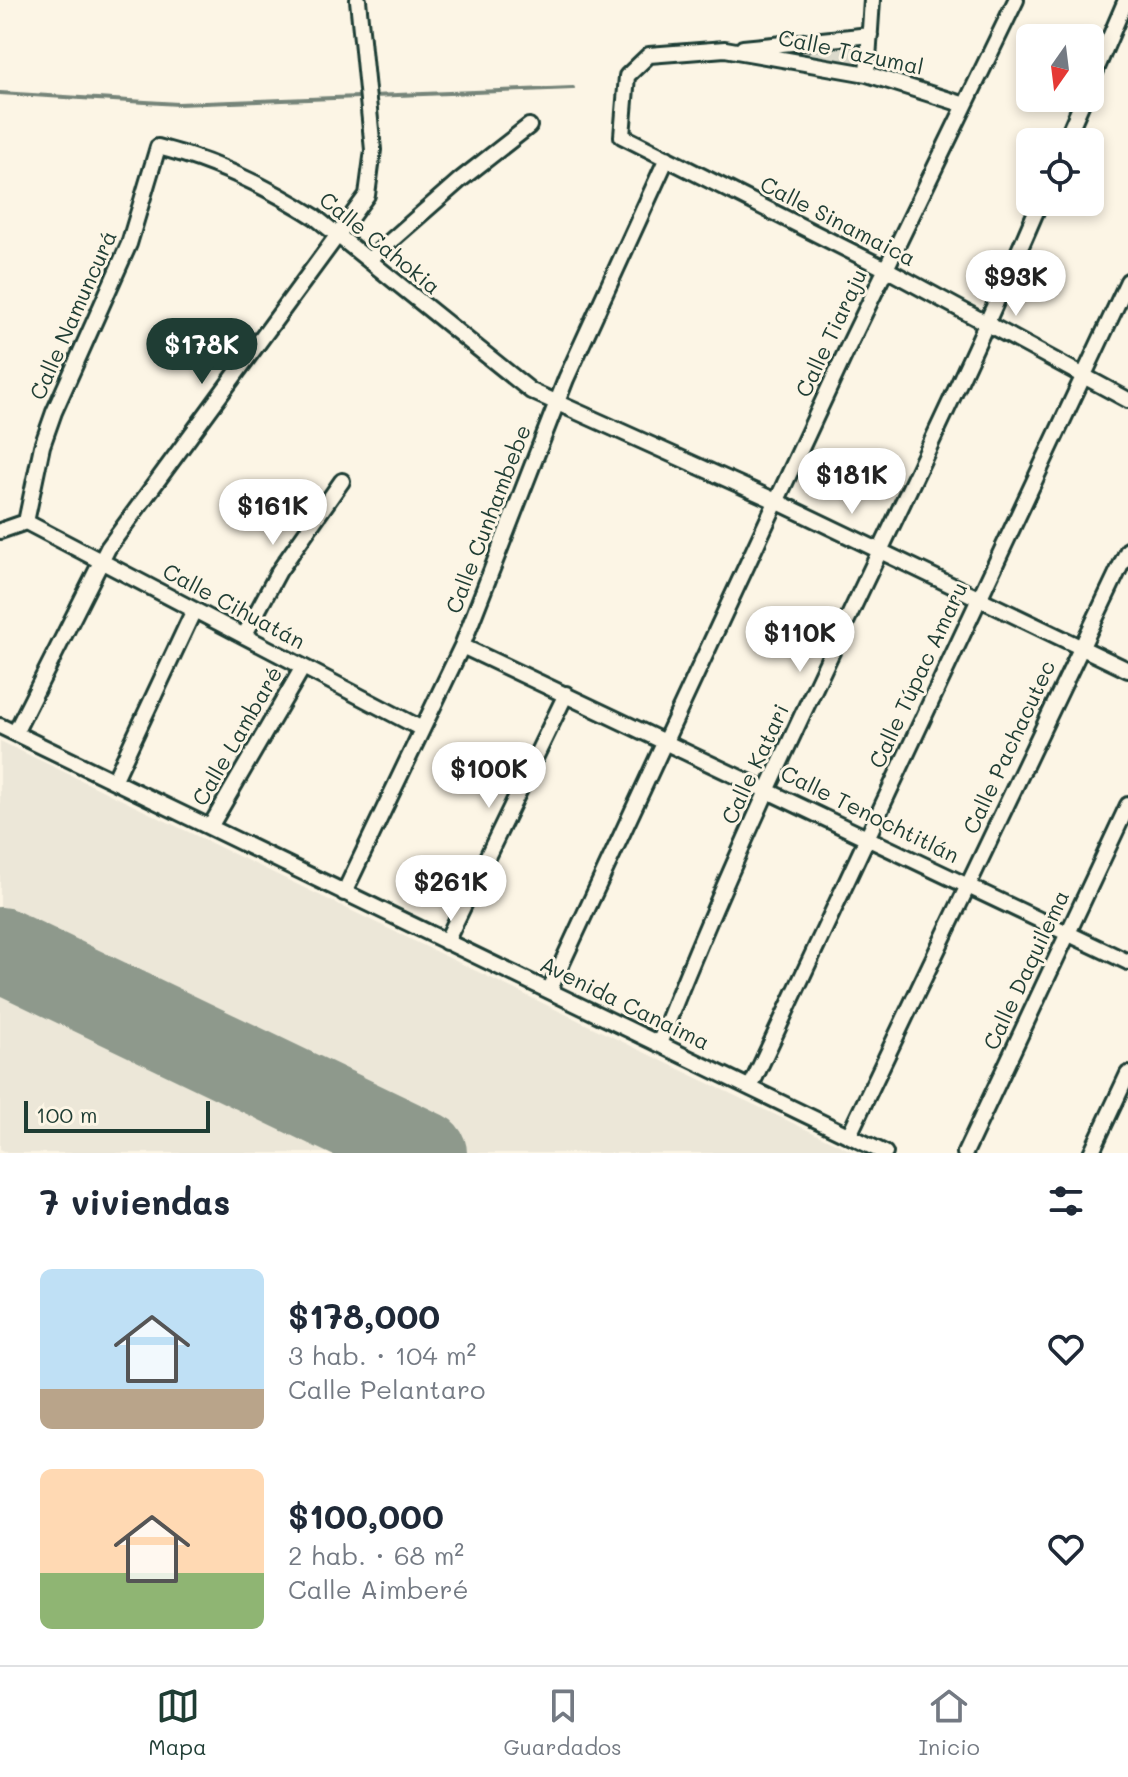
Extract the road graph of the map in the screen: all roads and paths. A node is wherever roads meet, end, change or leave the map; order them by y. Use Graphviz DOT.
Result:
graph roads {
  1 [pos="358,0"];
  2 [pos="872,0"];
  3 [pos="1016,0"];
  4 [pos="1126,0"];
  5 [pos="870,35"];
  6 [pos="725,49"];
  7 [pos="1104,51"];
  8 [pos="867,74"];
  9 [pos="627,76"];
  10 [pos="965,105"];
  11 [pos="529,126"];
  12 [pos="158,147"];
  13 [pos="667,158"];
  14 [pos="1034,216"];
  15 [pos="336,233"];
  16 [pos="369,260"];
  17 [pos="886,269"];
  18 [pos="1128,281"];
  19 [pos="988,324"];
  20 [pos="1083,376"];
  21 [pos="1128,400"];
  22 [pos="558,401"];
  23 [pos="342,481"];
  24 [pos="778,502"];
  25 [pos="26,522"];
  26 [pos="0,531"];
  27 [pos="879,550"];
  28 [pos="1128,550"];
  29 [pos="100,561"];
  30 [pos="977,598"];
  31 [pos="194,610"];
  32 [pos="244,636"];
  33 [pos="462,646"];
  34 [pos="1080,647"];
  35 [pos="303,667"];
  36 [pos="1128,670"];
  37 [pos="566,694"];
  38 [pos="0,726"];
  39 [pos="422,729"];
  40 [pos="15,733"];
  41 [pos="667,741"];
  42 [pos="114,781"];
  43 [pos="767,789"];
  44 [pos="1128,805"];
  45 [pos="210,827"];
  46 [pos="868,837"];
  47 [pos="969,886"];
  48 [pos="344,893"];
  49 [pos="1067,933"];
  50 [pos="446,942"];
  51 [pos="1128,962"];
  52 [pos="549,991"];
  53 [pos="659,1044"];
  54 [pos="1128,1074"];
  55 [pos="750,1088"];
  56 [pos="849,1135"];
  57 [pos="885,1153"];
  58 [pos="965,1153"];
  59 [pos="1091,1153"];
  1 -- 15 [label="street"];
  2 -- 5 [label="street"];
  3 -- 10 [label="street, Calle Tiaraju"];
  4 -- 7 [label="street"];
  5 -- 6 [label="street, Calle Tazumal"];
  5 -- 8 [label="street"];
  6 -- 8 [label="street, Calle Tazumal"];
  6 -- 9 [label="street, Calle Tazumal"];
  8 -- 10 [label="street, Calle Tazumal"];
  9 -- 13 [label="street, Calle Sinamaica"];
  10 -- 17 [label="street, Calle Tiaraju"];
  11 -- 16 [label="street"];
  12 -- 15 [label="street, Calle Cahokia"];
  12 -- 25 [label="street, Calle Namuncurá"];
  13 -- 17 [label="street, Calle Sinamaica"];
  13 -- 22 [label="street, Calle Cunhambebe"];
  14 -- 19 [label="street, Calle Katari"];
  15 -- 16 [label="street, Calle Cahokia"];
  15 -- 29 [label="street"];
  16 -- 22 [label="street, Calle Cahokia"];
  17 -- 19 [label="street, Calle Sinamaica"];
  17 -- 24 [label="street, Calle Tiaraju"];
  18 -- 20 [label="street, Calle Túpac Amaru"];
  19 -- 20 [label="street, Calle Sinamaica"];
  19 -- 27 [label="street, Calle Katari"];
  20 -- 21 [label="street, Calle Sinamaica"];
  20 -- 30 [label="street, Calle Túpac Amaru"];
  22 -- 24 [label="street, Calle Cahokia"];
  22 -- 33 [label="street, Calle Cunhambebe"];
  23 -- 32 [label="street"];
  24 -- 27 [label="street, Calle Cahokia"];
  24 -- 41 [label="street, Calle Tiaraju"];
  25 -- 26 [label="street"];
  25 -- 29 [label="street, Calle Cihuatán"];
  27 -- 30 [label="street, Calle Cahokia"];
  27 -- 43 [label="street, Calle Katari"];
  28 -- 34 [label="street, Calle Pachacutec"];
  29 -- 31 [label="street, Calle Cihuatán"];
  29 -- 40 [label="street"];
  30 -- 34 [label="street, Calle Cahokia"];
  30 -- 46 [label="street, Calle Túpac Amaru"];
  31 -- 32 [label="street, Calle Cihuatán"];
  31 -- 42 [label="street"];
  32 -- 35 [label="street, Calle Cihuatán"];
  33 -- 37 [label="street, Calle Tenochtitlán"];
  33 -- 39 [label="street, Calle Cunhambebe"];
  34 -- 36 [label="street, Calle Cahokia"];
  34 -- 47 [label="street, Calle Pachacutec"];
  35 -- 39 [label="street, Calle Cihuatán"];
  35 -- 45 [label="street, Calle Lambaré"];
  37 -- 41 [label="street, Calle Tenochtitlán"];
  37 -- 50 [label="street"];
  38 -- 40 [label="street, Avenida Canaima"];
  39 -- 48 [label="street, Calle Cunhambebe"];
  40 -- 42 [label="street, Avenida Canaima"];
  41 -- 43 [label="street, Calle Tenochtitlán"];
  41 -- 52 [label="street, Calle Tiaraju"];
  42 -- 45 [label="street, Avenida Canaima"];
  43 -- 46 [label="street, Calle Tenochtitlán"];
  43 -- 53 [label="street, Calle Katari"];
  44 -- 49 [label="street, Calle Daquilema"];
  45 -- 48 [label="street, Avenida Canaima"];
  46 -- 47 [label="street, Calle Tenochtitlán"];
  46 -- 55 [label="street, Calle Túpac Amaru"];
  47 -- 49 [label="street, Calle Tenochtitlán"];
  47 -- 56 [label="street, Calle Pachacutec"];
  48 -- 50 [label="street, Avenida Canaima"];
  49 -- 51 [label="street, Calle Tenochtitlán"];
  49 -- 58 [label="street, Calle Daquilema"];
  50 -- 52 [label="street, Avenida Canaima"];
  52 -- 53 [label="street, Avenida Canaima"];
  53 -- 55 [label="street, Avenida Canaima"];
  54 -- 59 [label="street"];
  55 -- 56 [label="street, Avenida Canaima"];
  56 -- 57 [label="street, Avenida Canaima"];
}
